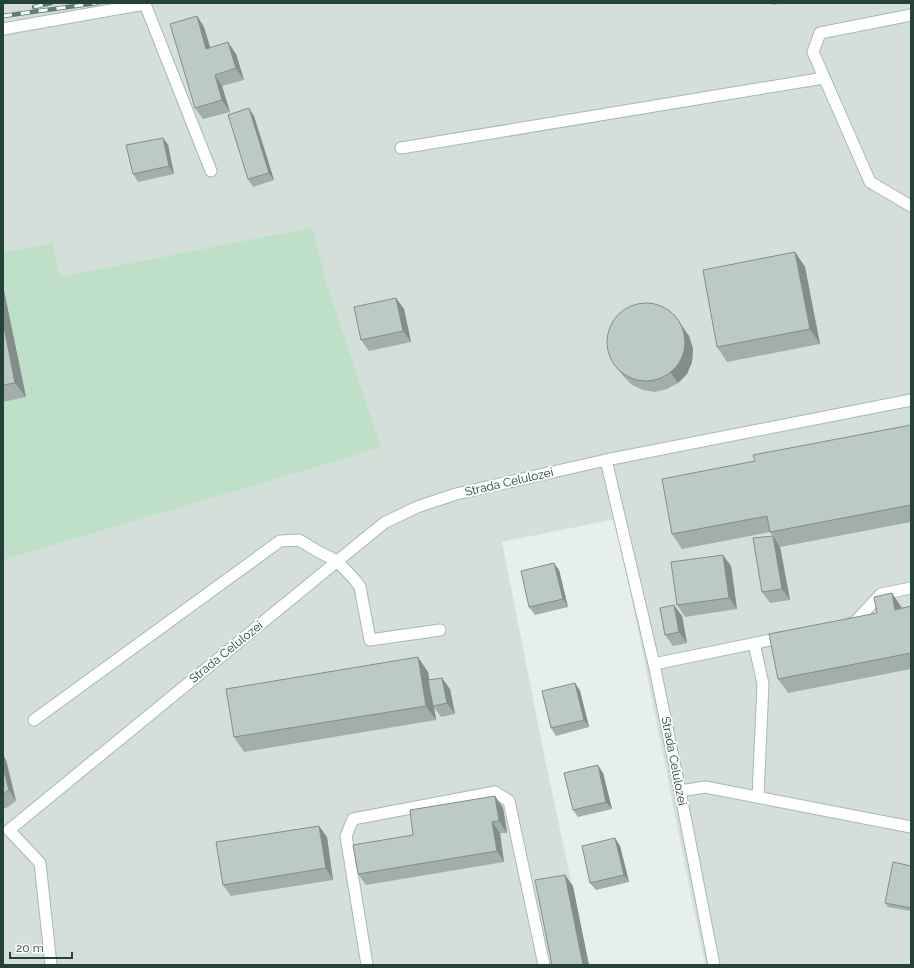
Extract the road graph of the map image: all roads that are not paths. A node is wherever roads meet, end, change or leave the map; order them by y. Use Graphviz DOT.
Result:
graph roads {
  1 [pos="911,15"];
  2 [pos="3,30"];
  3 [pos="824,78"];
  4 [pos="401,148"];
  5 [pos="211,171"];
  6 [pos="911,206"];
  7 [pos="911,400"];
  8 [pos="606,460"];
  9 [pos="337,561"];
  10 [pos="911,588"];
  11 [pos="841,625"];
  12 [pos="440,630"];
  13 [pos="798,634"];
  14 [pos="754,643"];
  15 [pos="654,664"];
  16 [pos="34,720"];
  17 [pos="680,791"];
  18 [pos="758,797"];
  19 [pos="911,827"];
  20 [pos="6,830"];
  21 [pos="51,965"];
  22 [pos="367,965"];
  23 [pos="544,965"];
  24 [pos="714,965"];
  1 -- 3 [label="lane"];
  2 -- 5 [label="lane"];
  3 -- 4 [label="lane"];
  3 -- 6 [label="lane"];
  7 -- 8 [label="lane"];
  8 -- 9 [label="lane, Strada Celulozei"];
  8 -- 15 [label="lane, Strada Celulozei"];
  9 -- 12 [label="lane"];
  9 -- 16 [label="lane"];
  9 -- 20 [label="lane, Strada Celulozei"];
  10 -- 11 [label="lane"];
  13 -- 14 [label="lane"];
  14 -- 15 [label="lane"];
  14 -- 18 [label="lane"];
  15 -- 17 [label="lane, Strada Celulozei"];
  17 -- 18 [label="lane"];
  17 -- 24 [label="lane, Strada Celulozei"];
  18 -- 19 [label="lane"];
  20 -- 21 [label="lane"];
  22 -- 23 [label="lane"];
}
